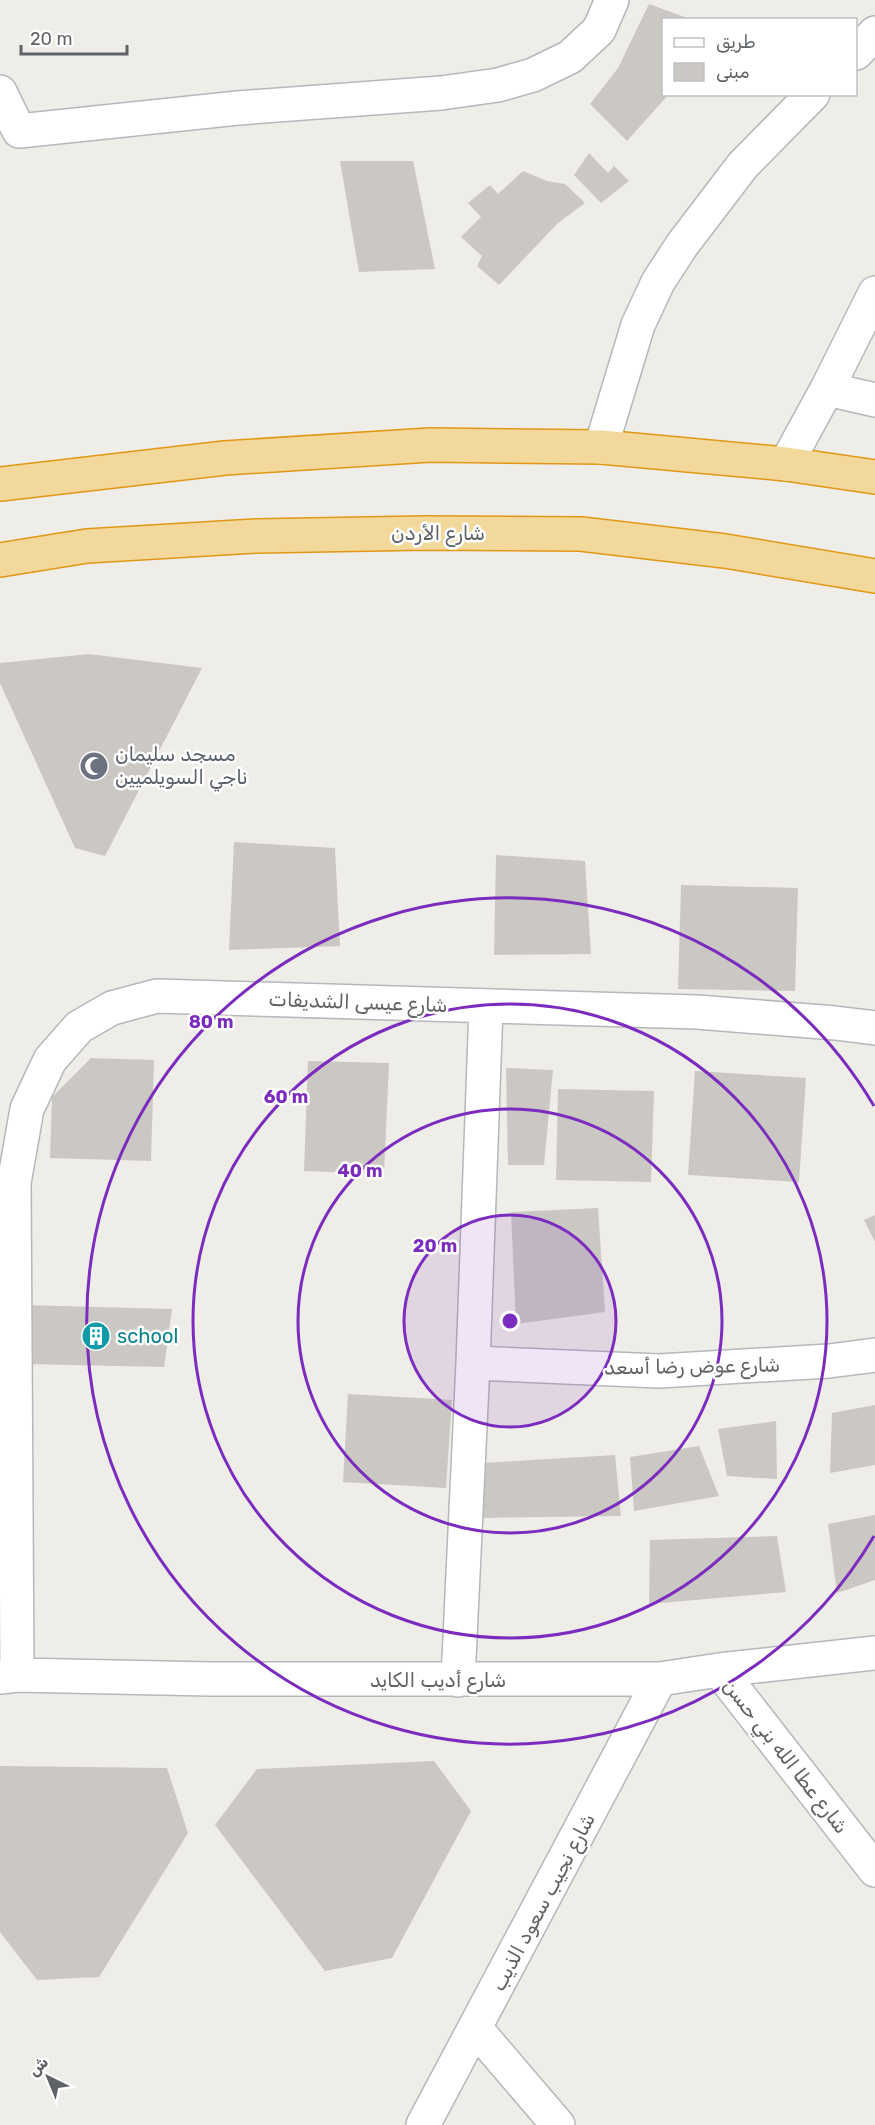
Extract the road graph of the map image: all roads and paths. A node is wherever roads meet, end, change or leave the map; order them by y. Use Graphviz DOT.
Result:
graph roads {
  1 [pos="612,0"];
  2 [pos="875,33"];
  3 [pos="857,50"];
  4 [pos="0,92"];
  5 [pos="811,96"];
  6 [pos="10,133"];
  7 [pos="875,293"];
  8 [pos="827,389"];
  9 [pos="875,400"];
  10 [pos="601,447"];
  11 [pos="786,464"];
  12 [pos="875,477"];
  13 [pos="0,484"];
  14 [pos="0,560"];
  15 [pos="875,576"];
  16 [pos="486,1006"];
  17 [pos="875,1028"];
  18 [pos="875,1355"];
  19 [pos="473,1363"];
  20 [pos="875,1653"];
  21 [pos="719,1670"];
  22 [pos="9,1676"];
  23 [pos="660,1679"];
  24 [pos="458,1680"];
  25 [pos="875,1870"];
  26 [pos="476,2029"];
  27 [pos="423,2125"];
  28 [pos="558,2125"];
  1 -- 6 [label="street"];
  2 -- 3 [label="street"];
  4 -- 6 [label="street"];
  5 -- 10 [label="street"];
  7 -- 8 [label="street"];
  8 -- 9 [label="street"];
  8 -- 11 [label="street"];
  10 -- 11 [label="highway"];
  10 -- 13 [label="highway"];
  11 -- 12 [label="highway"];
  14 -- 15 [label="highway, شارع الأردن"];
  16 -- 17 [label="street, شارع عيسى الشديفات"];
  16 -- 19 [label="street"];
  16 -- 22 [label="street, شارع عيسى الشديفات"];
  18 -- 19 [label="street, شارع عوض رضا أسعد"];
  19 -- 24 [label="street"];
  20 -- 21 [label="street, شارع أديب الكايد"];
  21 -- 23 [label="street, شارع أديب الكايد"];
  21 -- 25 [label="street, شارع عطا الله بني حسن"];
  22 -- 24 [label="street, شارع أديب الكايد"];
  23 -- 24 [label="street, شارع أديب الكايد"];
  23 -- 26 [label="street, شارع نجيب سعود الذيب"];
  26 -- 27 [label="street, شارع نجيب سعود الذيب"];
  26 -- 28 [label="street"];
}
